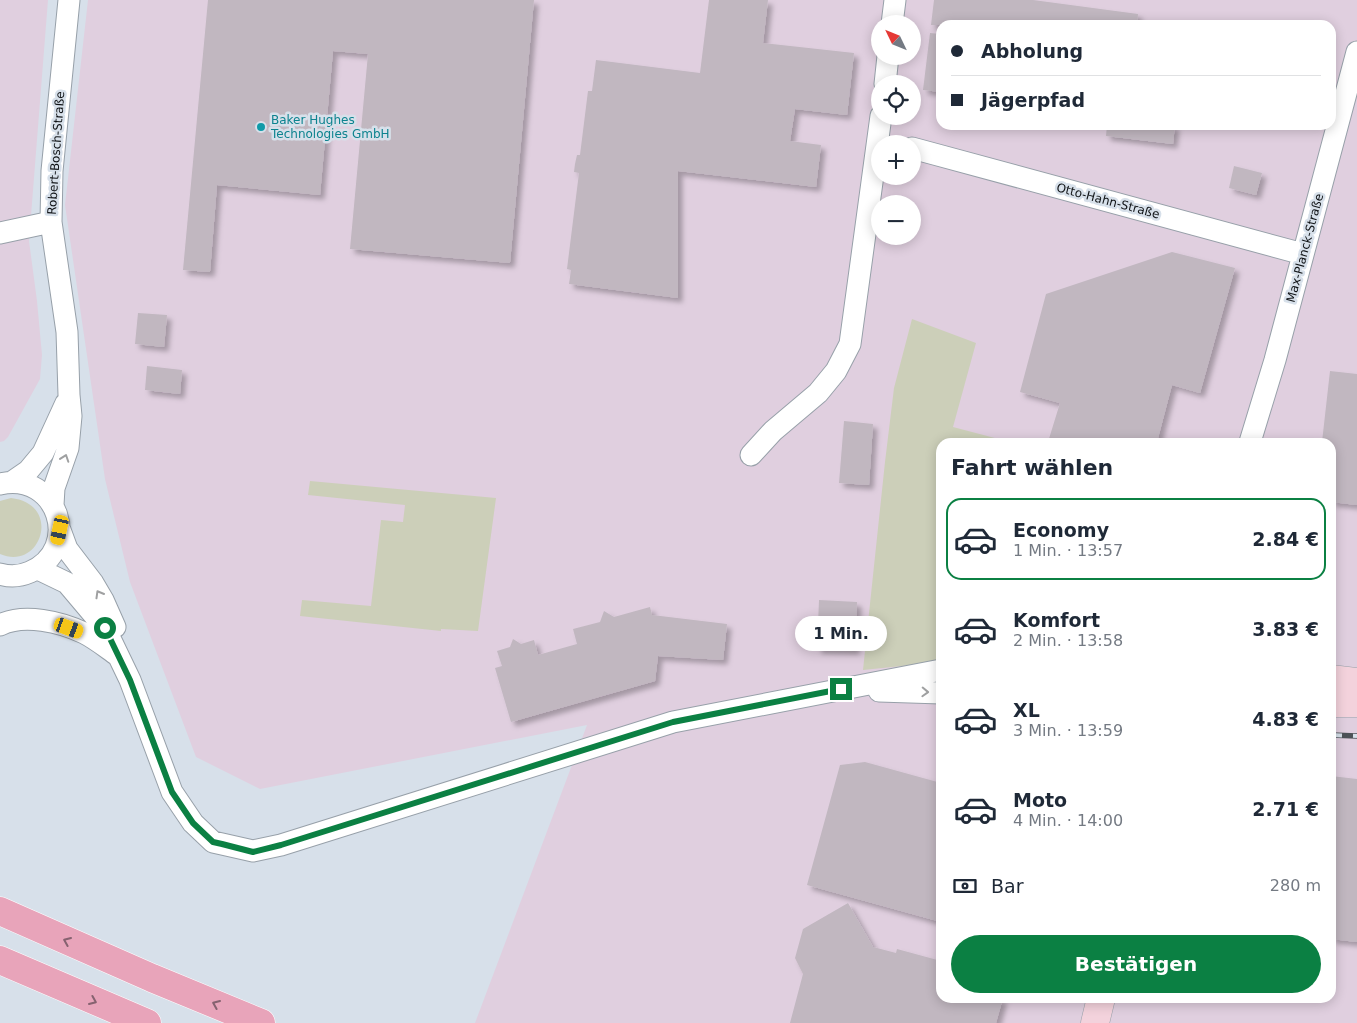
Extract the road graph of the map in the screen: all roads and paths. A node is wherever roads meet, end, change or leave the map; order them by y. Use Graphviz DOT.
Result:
graph roads {
  1 [pos="69,0"];
  2 [pos="895,0"];
  3 [pos="893,15"];
  4 [pos="1357,52"];
  5 [pos="921,150"];
  6 [pos="878,185"];
  7 [pos="50,222"];
  8 [pos="0,233"];
  9 [pos="1303,254"];
  10 [pos="68,395"];
  11 [pos="1251,438"];
  12 [pos="751,455"];
  13 [pos="6,483"];
  14 [pos="53,505"];
  15 [pos="60,530"];
  16 [pos="38,568"];
  17 [pos="2,576"];
  18 [pos="0,625"];
  19 [pos="120,656"];
  20 [pos="936,671"];
  21 [pos="1336,680"];
  22 [pos="1357,682"];
  23 [pos="841,689"];
  24 [pos="936,692"];
  25 [pos="1336,703"];
  26 [pos="1357,704"];
  27 [pos="0,911"];
  28 [pos="0,960"];
  29 [pos="1100,1003"];
  30 [pos="147,1023"];
  31 [pos="261,1023"];
  32 [pos="1094,1023"];
  1 -- 7 [label="street, Robert-Bosch-Straße"];
  2 -- 3 [label="street"];
  4 -- 9 [label="street, Max-Planck-Straße"];
  5 -- 9 [label="street, Otto-Hahn-Straße"];
  6 -- 12 [label="street"];
  7 -- 8 [label="street"];
  7 -- 10 [label="street, Robert-Bosch-Straße"];
  9 -- 11 [label="street, Max-Planck-Straße"];
  10 -- 13 [label="street, Robert-Bosch-Straße"];
  14 -- 10 [label="street, Robert-Bosch-Straße, one-way"];
  13 -- 14 [label="street"];
  14 -- 15 [label="street"];
  15 -- 16 [label="street"];
  19 -- 15 [label="street, one-way"];
  16 -- 17 [label="street"];
  16 -- 19 [label="street"];
  18 -- 19 [label="street"];
  19 -- 23 [label="street"];
  20 -- 23 [label="street"];
  21 -- 22 [label="main road"];
  23 -- 24 [label="street, one-way"];
  25 -- 26 [label="main road"];
  31 -- 27 [label="main road, one-way"];
  28 -- 30 [label="main road, one-way"];
  29 -- 32 [label="main road"];
}
